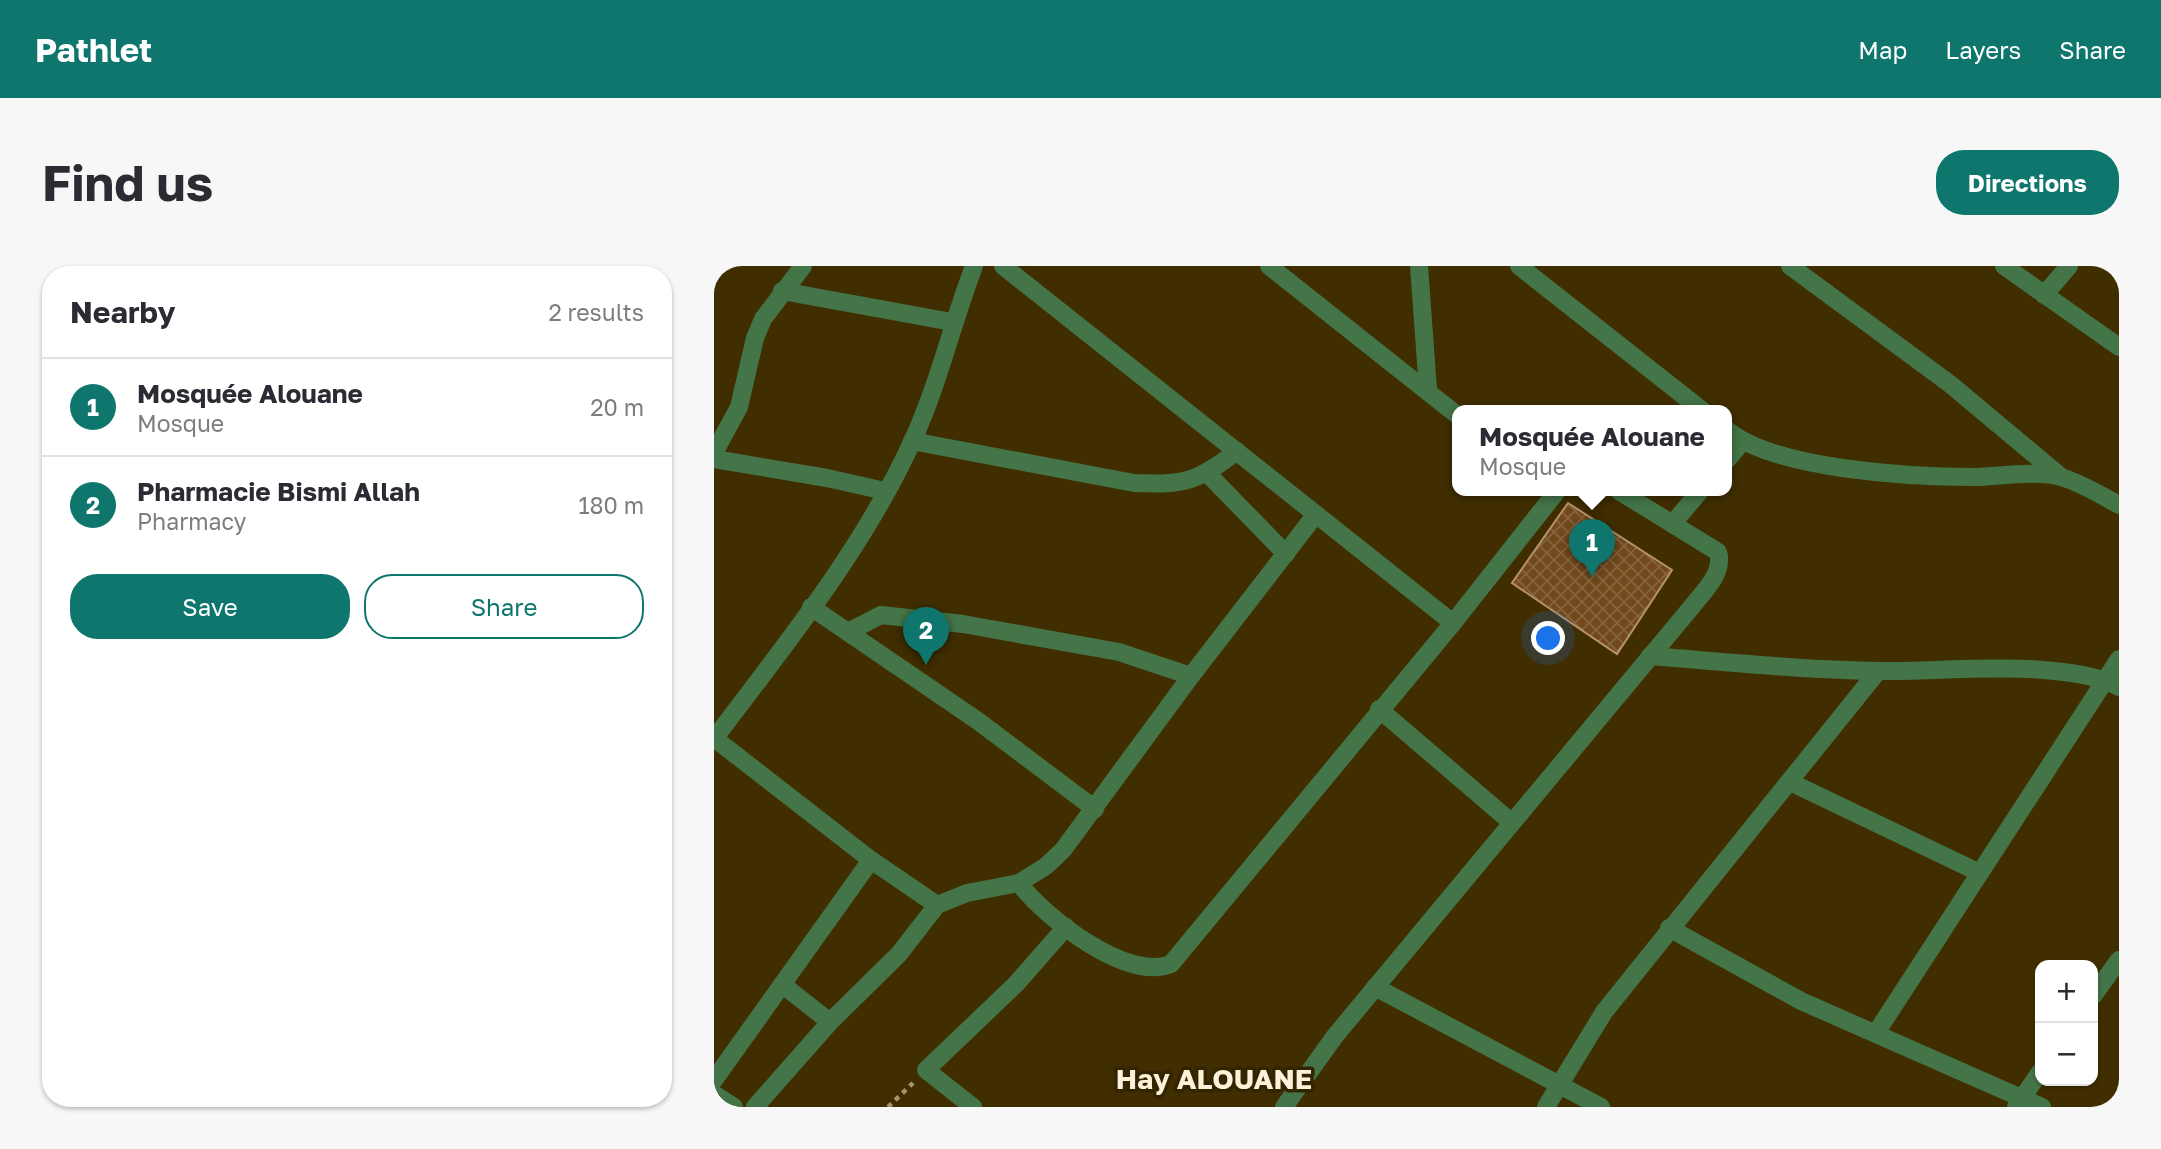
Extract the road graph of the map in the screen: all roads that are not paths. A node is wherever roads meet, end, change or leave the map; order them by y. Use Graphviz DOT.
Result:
graph roads {
  1 [pos="803,266"];
  2 [pos="974,266"];
  3 [pos="1003,266"];
  4 [pos="1269,266"];
  5 [pos="1419,266"];
  6 [pos="1518,266"];
  7 [pos="1790,266"];
  8 [pos="2004,266"];
  9 [pos="2068,266"];
  10 [pos="782,291"];
  11 [pos="2044,295"];
  12 [pos="953,322"];
  13 [pos="2119,347"];
  14 [pos="1428,390"];
  15 [pos="1695,405"];
  16 [pos="1452,411"];
  17 [pos="1732,434"];
  18 [pos="912,441"];
  19 [pos="1742,442"];
  20 [pos="1237,451"];
  21 [pos="714,453"];
  22 [pos="1732,454"];
  23 [pos="714,459"];
  24 [pos="1208,474"];
  25 [pos="2060,476"];
  26 [pos="885,491"];
  27 [pos="1551,496"];
  28 [pos="1628,496"];
  29 [pos="1696,496"];
  30 [pos="2119,505"];
  31 [pos="1316,514"];
  32 [pos="1674,522"];
  33 [pos="1286,554"];
  34 [pos="811,607"];
  35 [pos="1452,623"];
  36 [pos="848,632"];
  37 [pos="1650,656"];
  38 [pos="2119,659"];
  39 [pos="1878,671"];
  40 [pos="1191,676"];
  41 [pos="2112,683"];
  42 [pos="1379,709"];
  43 [pos="714,738"];
  44 [pos="1790,782"];
  45 [pos="1095,809"];
  46 [pos="1511,822"];
  47 [pos="870,860"];
  48 [pos="1980,873"];
  49 [pos="1019,883"];
  50 [pos="937,905"];
  51 [pos="1066,927"];
  52 [pos="1670,928"];
  53 [pos="2119,960"];
  54 [pos="783,985"];
  55 [pos="1375,987"];
  56 [pos="2098,989"];
  57 [pos="830,1022"];
  58 [pos="1876,1033"];
  59 [pos="714,1080"];
  60 [pos="2035,1080"];
  61 [pos="1558,1086"];
  62 [pos="714,1094"];
  63 [pos="2020,1102"];
  64 [pos="734,1107"];
  65 [pos="754,1107"];
  66 [pos="973,1107"];
  67 [pos="1284,1107"];
  68 [pos="1546,1107"];
  69 [pos="1601,1107"];
  70 [pos="2042,1107"];
  1 -- 10 [label="street"];
  2 -- 12 [label="street"];
  3 -- 20 [label="street"];
  4 -- 14 [label="street"];
  5 -- 14 [label="street"];
  6 -- 15 [label="street"];
  7 -- 25 [label="street"];
  8 -- 11 [label="street"];
  9 -- 11 [label="street"];
  10 -- 12 [label="street"];
  10 -- 21 [label="street"];
  11 -- 13 [label="street"];
  12 -- 18 [label="street"];
  14 -- 16 [label="street"];
  17 -- 19 [label="street"];
  18 -- 24 [label="street"];
  18 -- 26 [label="street"];
  19 -- 22 [label="street"];
  19 -- 25 [label="street"];
  20 -- 24 [label="street"];
  20 -- 31 [label="street"];
  23 -- 26 [label="street"];
  24 -- 33 [label="street"];
  25 -- 30 [label="street"];
  26 -- 34 [label="street"];
  27 -- 35 [label="street"];
  28 -- 32 [label="street"];
  29 -- 32 [label="street"];
  31 -- 33 [label="street"];
  31 -- 35 [label="street"];
  32 -- 37 [label="street"];
  33 -- 40 [label="street"];
  34 -- 36 [label="street"];
  34 -- 43 [label="street"];
  35 -- 42 [label="street"];
  36 -- 40 [label="street"];
  36 -- 45 [label="street"];
  37 -- 39 [label="street"];
  37 -- 46 [label="street"];
  38 -- 41 [label="street"];
  39 -- 41 [label="street"];
  39 -- 44 [label="street"];
  40 -- 45 [label="street"];
  41 -- 48 [label="street"];
  42 -- 46 [label="street"];
  42 -- 51 [label="street"];
  43 -- 47 [label="street"];
  44 -- 48 [label="street"];
  44 -- 52 [label="street"];
  45 -- 49 [label="street"];
  46 -- 55 [label="street"];
  47 -- 50 [label="street"];
  47 -- 54 [label="street"];
  48 -- 58 [label="street"];
  49 -- 50 [label="street"];
  49 -- 51 [label="street"];
  50 -- 57 [label="street"];
  51 -- 66 [label="street"];
  52 -- 58 [label="street"];
  52 -- 61 [label="street"];
  53 -- 56 [label="street"];
  54 -- 57 [label="street"];
  54 -- 59 [label="street"];
  55 -- 61 [label="street"];
  55 -- 67 [label="street"];
  57 -- 65 [label="street"];
  58 -- 63 [label="street"];
  60 -- 63 [label="street"];
  61 -- 68 [label="street"];
  61 -- 69 [label="street"];
  62 -- 64 [label="street"];
  63 -- 70 [label="street"];
}
